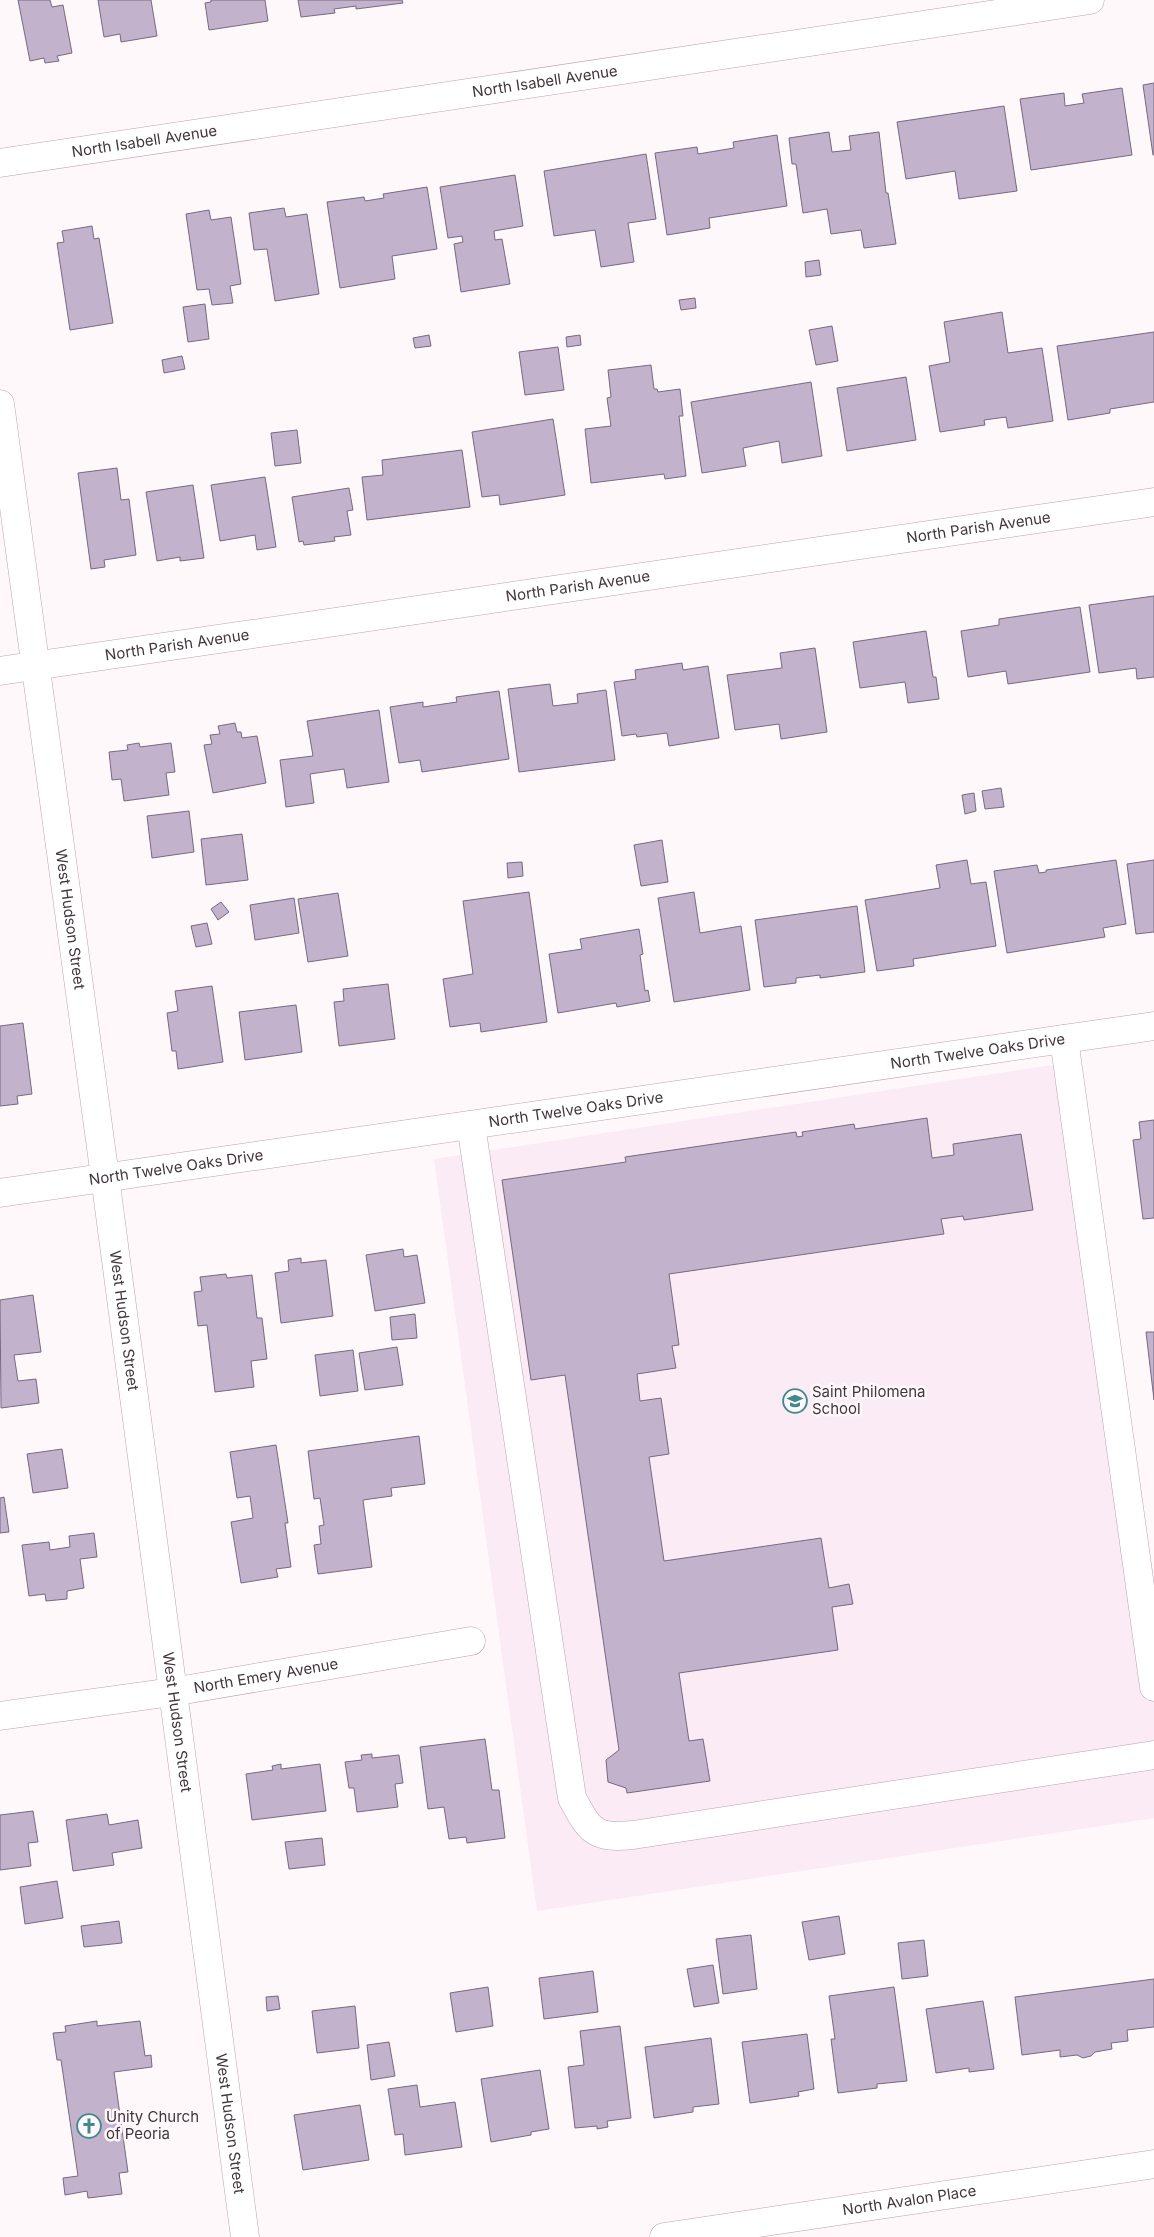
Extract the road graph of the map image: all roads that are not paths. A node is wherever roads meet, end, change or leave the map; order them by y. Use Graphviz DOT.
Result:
graph roads {
  1 [pos="1090,0"];
  2 [pos="0,163"];
  3 [pos="0,404"];
  4 [pos="1154,502"];
  5 [pos="37,665"];
  6 [pos="0,671"];
  7 [pos="1154,1026"];
  8 [pos="1064,1039"];
  9 [pos="471,1125"];
  10 [pos="105,1177"];
  11 [pos="0,1193"];
  12 [pos="471,1641"];
  13 [pos="1154,1687"];
  14 [pos="172,1692"];
  15 [pos="0,1716"];
  16 [pos="1154,1756"];
  17 [pos="1154,2164"];
  18 [pos="245,2237"];
  19 [pos="664,2237"];
  1 -- 2 [label="street, North Isabell Avenue"];
  3 -- 5 [label="street, West Hudson Street"];
  4 -- 5 [label="street, North Parish Avenue"];
  5 -- 6 [label="street, North Parish Avenue"];
  5 -- 10 [label="street, West Hudson Street"];
  7 -- 8 [label="street, North Twelve Oaks Drive"];
  8 -- 9 [label="street, North Twelve Oaks Drive"];
  8 -- 13 [label="street"];
  9 -- 10 [label="street, North Twelve Oaks Drive"];
  9 -- 16 [label="street"];
  10 -- 11 [label="street, North Twelve Oaks Drive"];
  10 -- 14 [label="street, West Hudson Street"];
  12 -- 14 [label="street, North Emery Avenue"];
  14 -- 15 [label="street, North Emery Avenue"];
  14 -- 18 [label="street, West Hudson Street"];
  17 -- 19 [label="street, North Avalon Place"];
}
